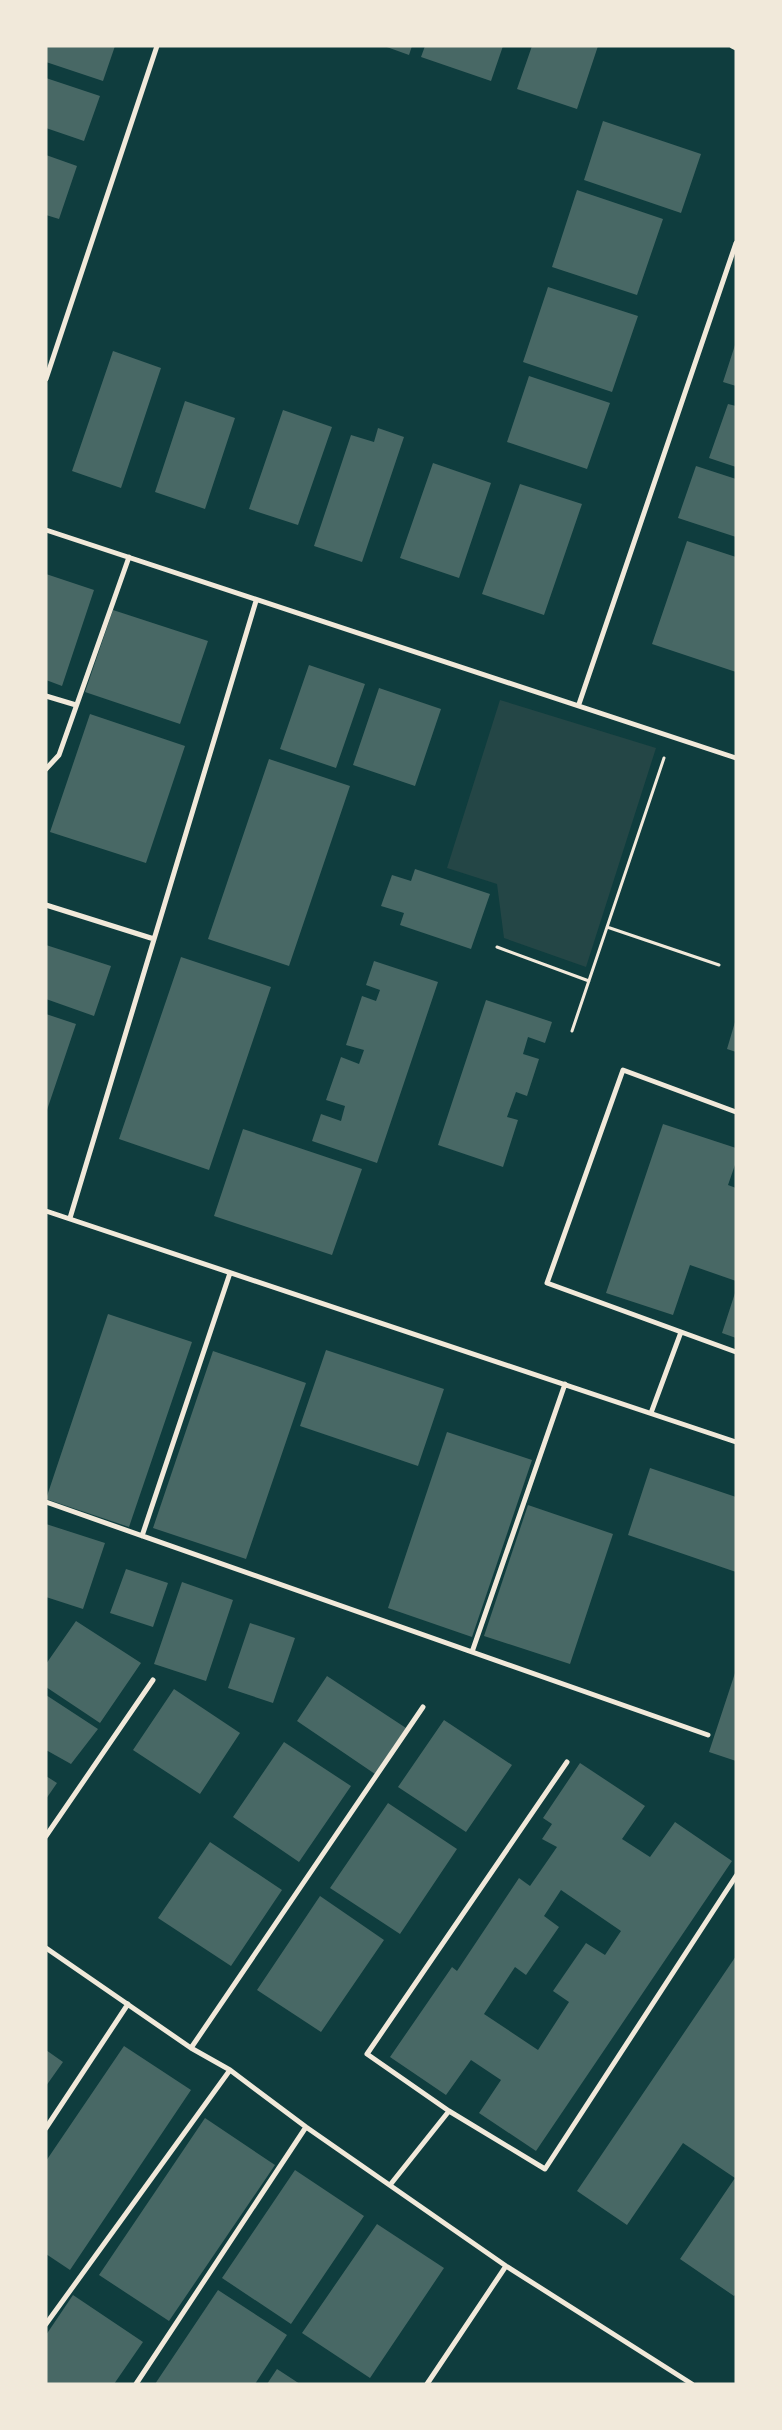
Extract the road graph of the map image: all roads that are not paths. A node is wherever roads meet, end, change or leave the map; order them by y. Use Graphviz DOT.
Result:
graph roads {
  1 [pos="157,46"];
  2 [pos="732,46"];
  3 [pos="736,48"];
  4 [pos="736,243"];
  5 [pos="46,379"];
  6 [pos="46,530"];
  7 [pos="129,558"];
  8 [pos="256,601"];
  9 [pos="46,696"];
  10 [pos="579,704"];
  11 [pos="76,705"];
  12 [pos="736,758"];
  13 [pos="46,769"];
  14 [pos="46,905"];
  15 [pos="154,939"];
  16 [pos="736,1112"];
  17 [pos="46,1211"];
  18 [pos="70,1218"];
  19 [pos="230,1272"];
  20 [pos="681,1332"];
  21 [pos="736,1352"];
  22 [pos="565,1384"];
  23 [pos="651,1413"];
  24 [pos="736,1442"];
  25 [pos="46,1502"];
  26 [pos="142,1536"];
  27 [pos="472,1652"];
  28 [pos="153,1680"];
  29 [pos="423,1707"];
  30 [pos="708,1735"];
  31 [pos="567,1762"];
  32 [pos="46,1836"];
  33 [pos="736,1876"];
  34 [pos="46,1948"];
  35 [pos="128,2004"];
  36 [pos="191,2048"];
  37 [pos="230,2070"];
  38 [pos="449,2111"];
  39 [pos="46,2128"];
  40 [pos="306,2128"];
  41 [pos="390,2186"];
  42 [pos="506,2266"];
  43 [pos="46,2324"];
  44 [pos="136,2384"];
  45 [pos="427,2384"];
  46 [pos="692,2384"];
  1 -- 5 [label="street"];
  2 -- 3 [label="street"];
  4 -- 10 [label="street"];
  6 -- 7 [label="street"];
  7 -- 8 [label="street"];
  7 -- 11 [label="street"];
  8 -- 10 [label="street"];
  8 -- 15 [label="street"];
  9 -- 11 [label="street"];
  10 -- 12 [label="street"];
  11 -- 13 [label="street"];
  14 -- 15 [label="street"];
  15 -- 18 [label="street"];
  16 -- 20 [label="street"];
  17 -- 18 [label="street"];
  18 -- 19 [label="street"];
  19 -- 22 [label="street"];
  19 -- 26 [label="street"];
  20 -- 21 [label="street"];
  20 -- 23 [label="street"];
  22 -- 23 [label="street"];
  22 -- 27 [label="street"];
  23 -- 24 [label="street"];
  25 -- 26 [label="street"];
  26 -- 27 [label="street"];
  27 -- 30 [label="street"];
  28 -- 32 [label="street"];
  29 -- 36 [label="street"];
  31 -- 38 [label="street"];
  33 -- 38 [label="street"];
  34 -- 35 [label="street"];
  35 -- 36 [label="street"];
  35 -- 39 [label="street"];
  36 -- 37 [label="street"];
  37 -- 40 [label="street"];
  37 -- 43 [label="street"];
  38 -- 41 [label="street"];
  40 -- 41 [label="street"];
  40 -- 44 [label="street"];
  41 -- 42 [label="street"];
  42 -- 45 [label="street"];
  42 -- 46 [label="street"];
}
